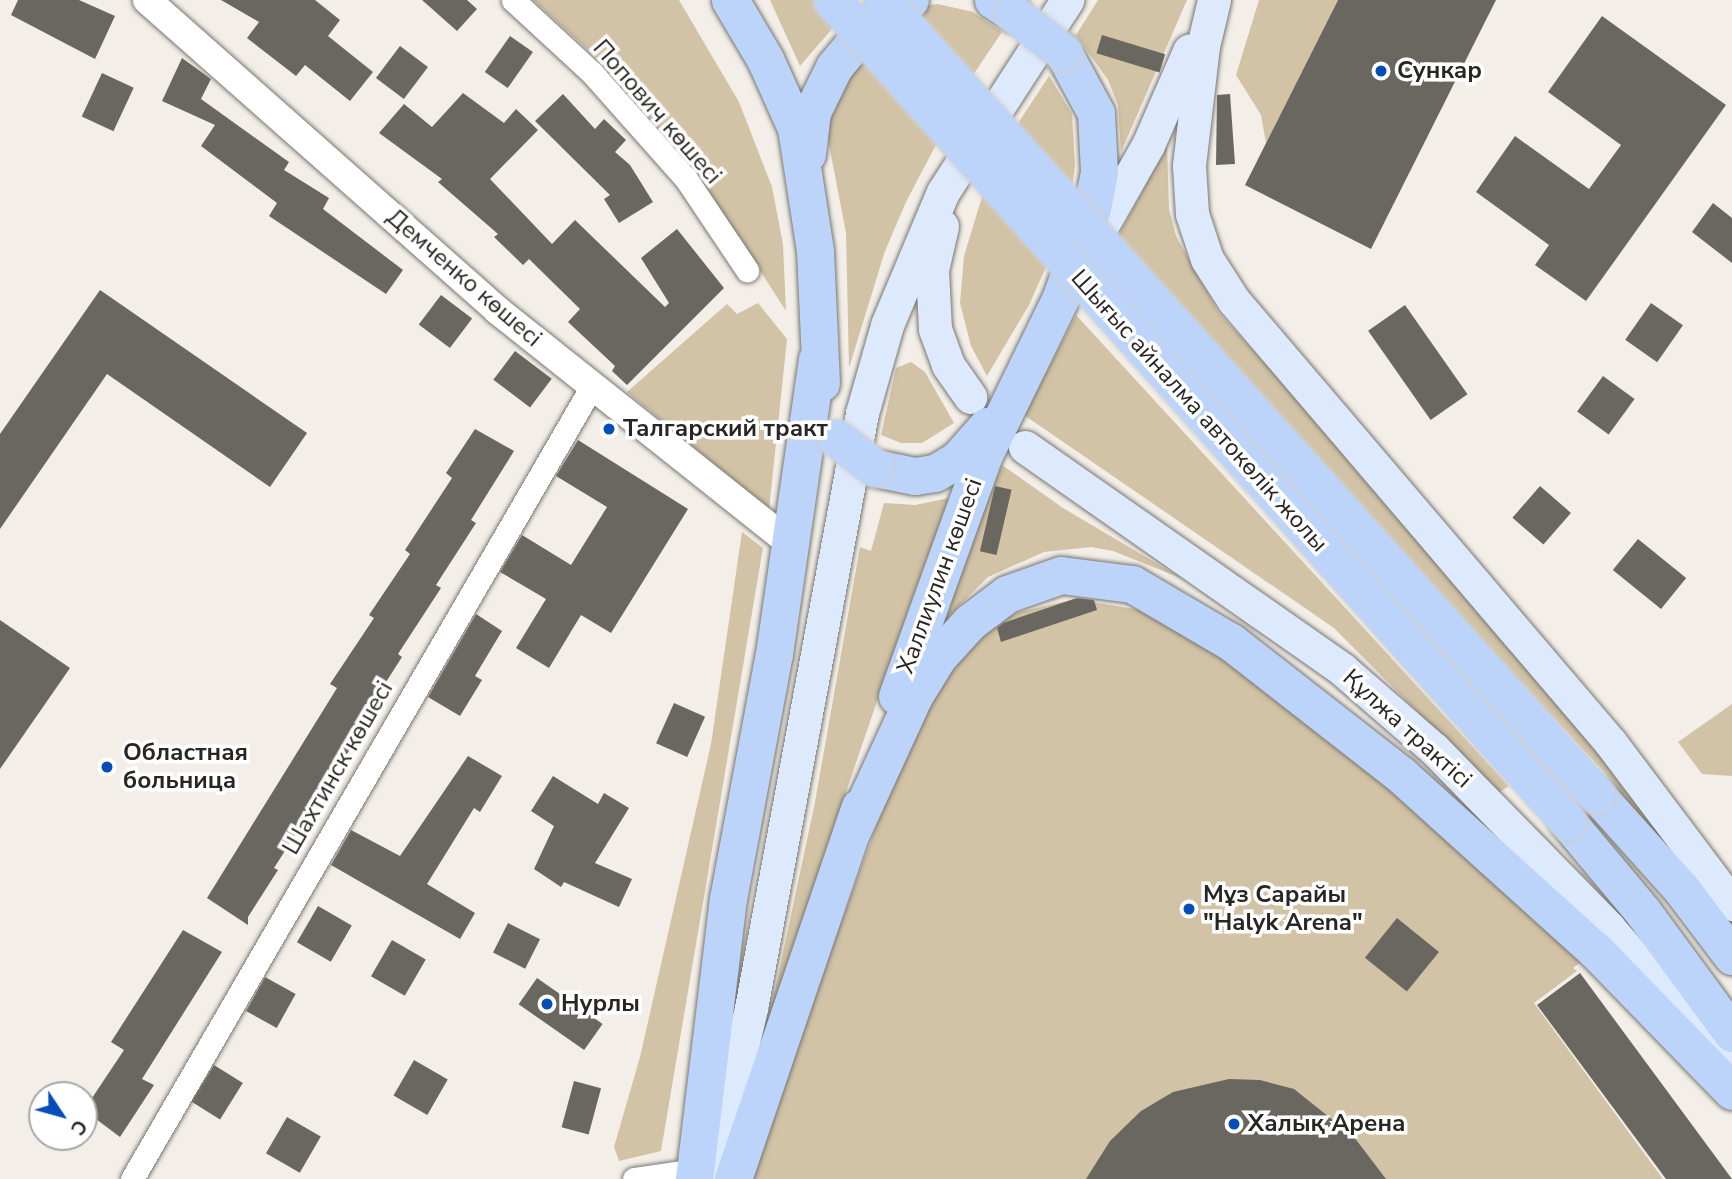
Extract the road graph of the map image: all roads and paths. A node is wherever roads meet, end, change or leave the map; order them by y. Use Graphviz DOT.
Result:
graph roads {
  1 [pos="147,0"];
  2 [pos="513,0"];
  3 [pos="730,0"];
  4 [pos="751,0"];
  5 [pos="832,0"];
  6 [pos="882,0"];
  7 [pos="910,0"];
  8 [pos="1067,0"];
  9 [pos="1211,0"];
  10 [pos="998,4"];
  11 [pos="765,59"];
  12 [pos="1022,64"];
  13 [pos="806,172"];
  14 [pos="747,270"];
  15 [pos="1060,297"];
  16 [pos="817,359"];
  17 [pos="592,386"];
  18 [pos="1012,390"];
  19 [pos="970,397"];
  20 [pos="1026,447"];
  21 [pos="791,544"];
  22 [pos="852,831"];
  23 [pos="1732,904"];
  24 [pos="1732,956"];
  25 [pos="1732,1032"];
  26 [pos="1732,1075"];
  27 [pos="1732,1091"];
  28 [pos="700,1176"];
  29 [pos="132,1179"];
  30 [pos="634,1179"];
  31 [pos="733,1179"];
  1 -- 17 [label="street, Демченко көшесі"];
  2 -- 14 [label="street, Попович көшесі"];
  3 -- 11 [label="main road"];
  4 -- 11 [label="main road"];
  5 -- 25 [label="main road, Шығыс айналма автокөлік жолы, bridge"];
  6 -- 24 [label="main road, Шығыс айналма автокөлік жолы, bridge"];
  7 -- 13 [label="main road"];
  8 -- 12 [label="main road"];
  9 -- 15 [label="main road, Халлиулин көшесі"];
  9 -- 23 [label="main road"];
  10 -- 15 [label="main road, bridge"];
  11 -- 13 [label="main road"];
  12 -- 19 [label="main road"];
  12 -- 28 [label="main road"];
  13 -- 16 [label="main road"];
  15 -- 18 [label="main road, Халлиулин көшесі"];
  16 -- 18 [label="main road, bridge"];
  16 -- 21 [label="main road"];
  17 -- 21 [label="street, Демченко көшесі"];
  17 -- 29 [label="street, Шахтинск көшесі"];
  18 -- 22 [label="main road, Халлиулин көшесі"];
  20 -- 26 [label="main road, Құлжа трактісі"];
  21 -- 28 [label="main road"];
  22 -- 27 [label="main road"];
  22 -- 31 [label="main road, Халлиулин көшесі"];
  28 -- 30 [label="street"];
}
